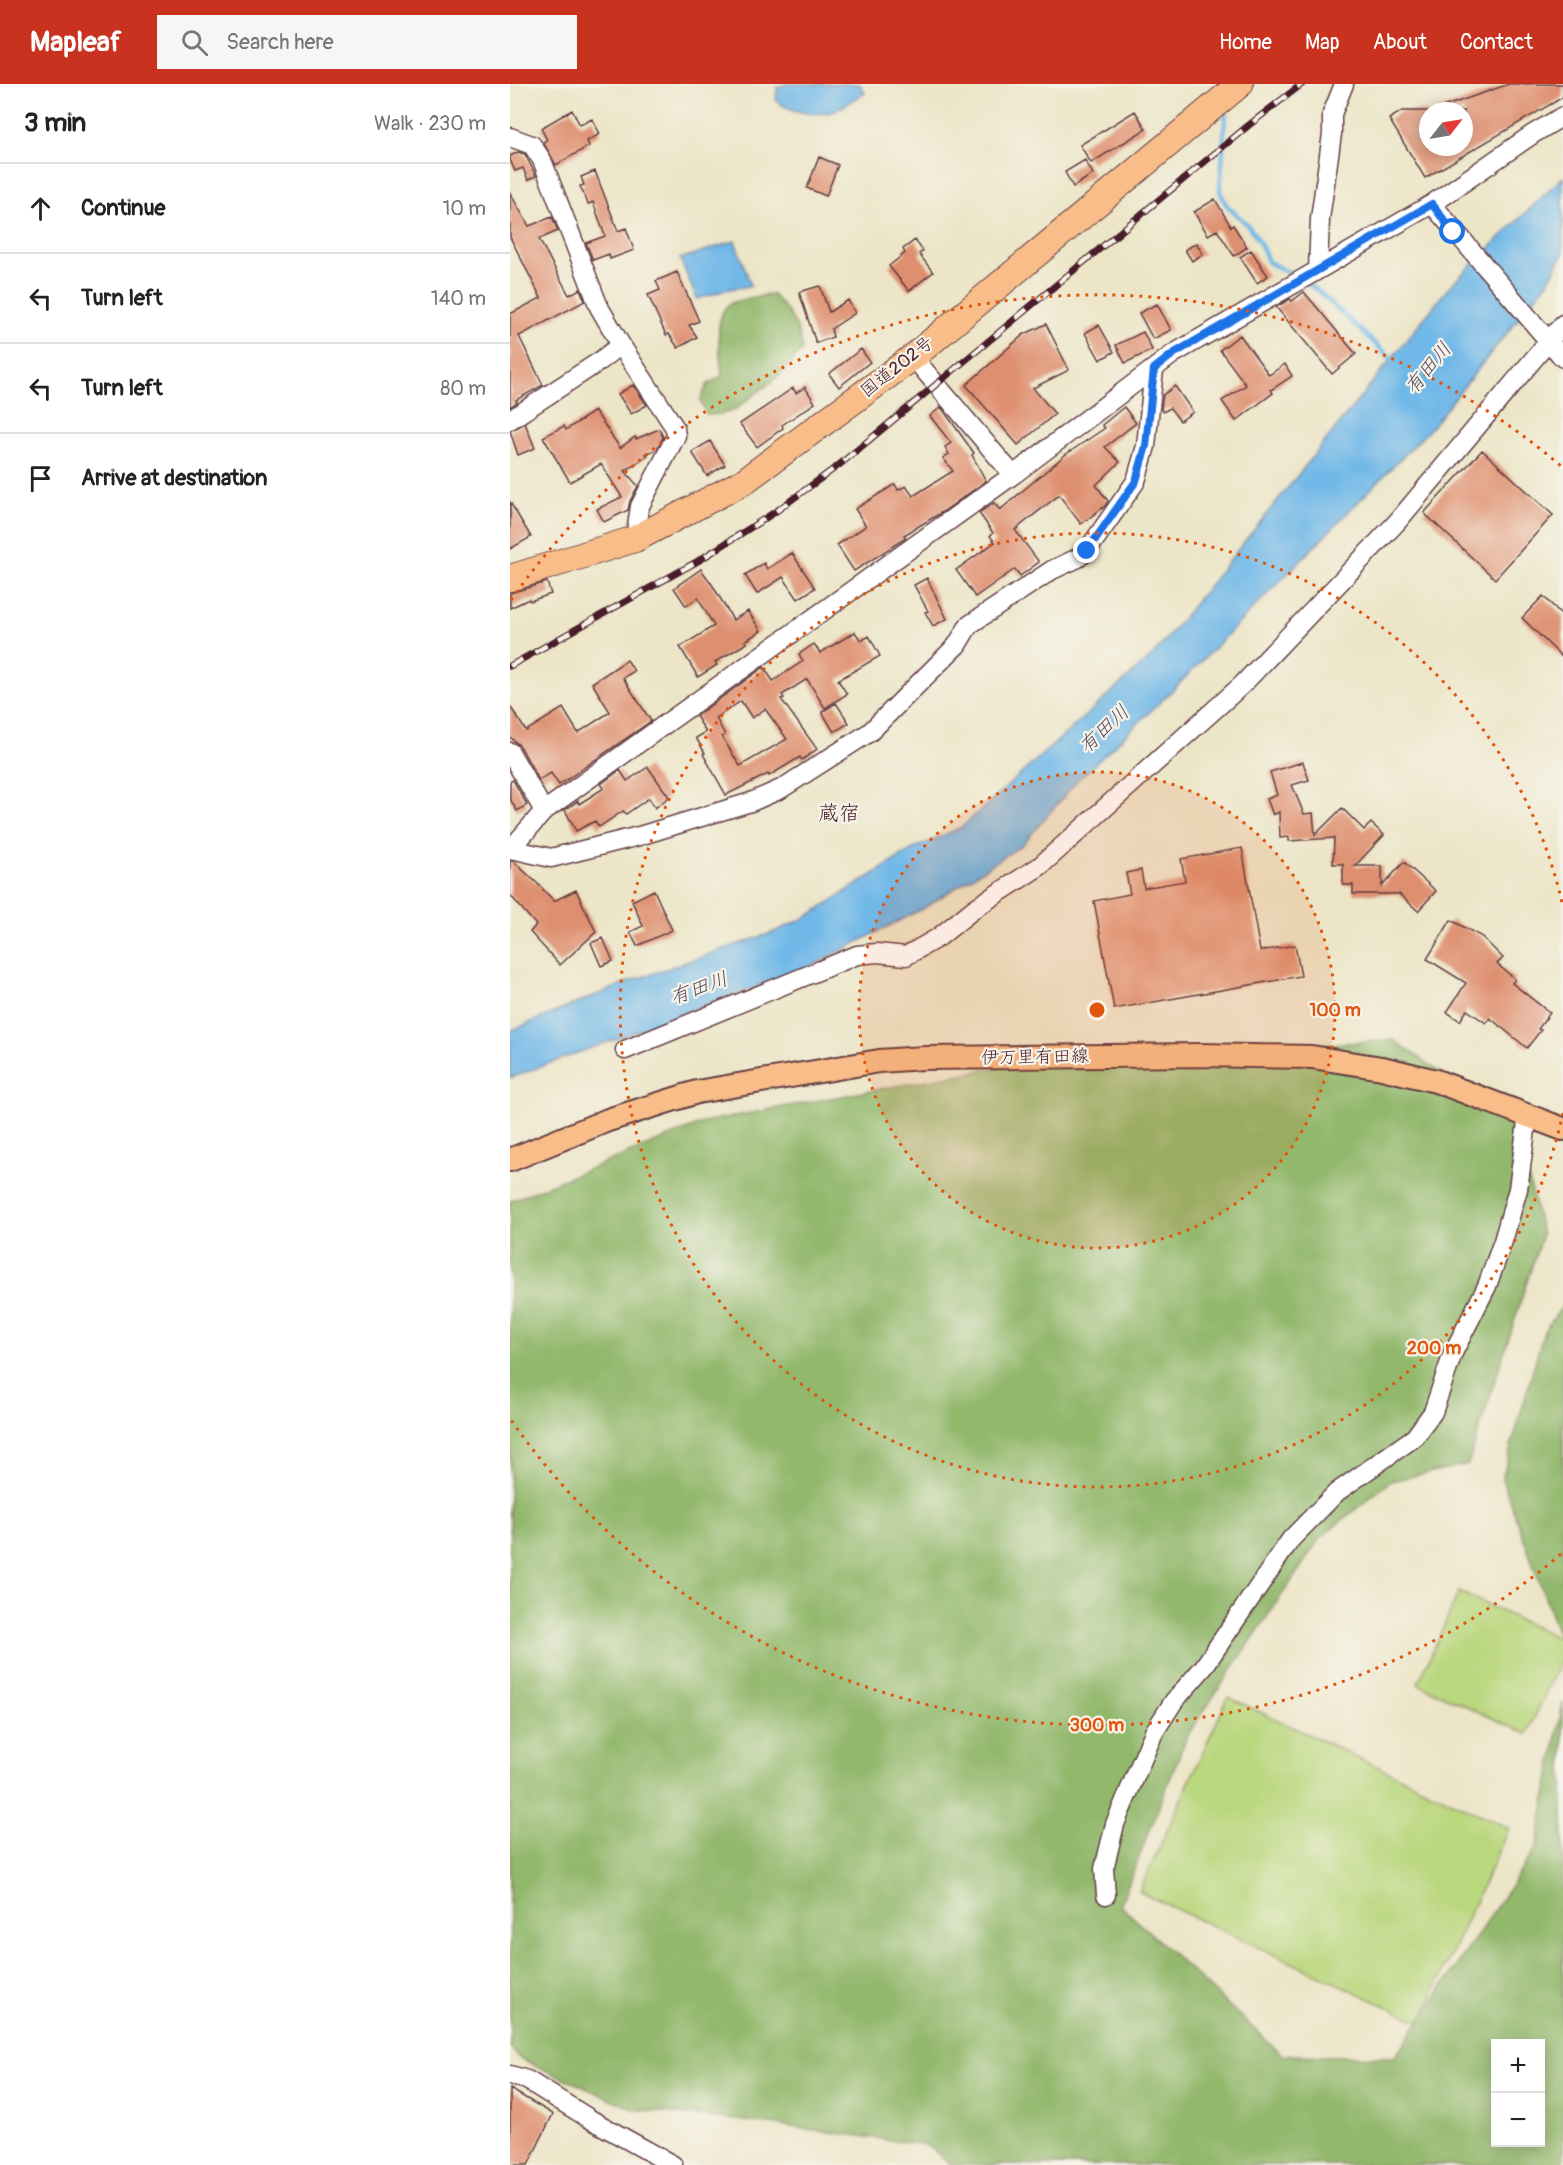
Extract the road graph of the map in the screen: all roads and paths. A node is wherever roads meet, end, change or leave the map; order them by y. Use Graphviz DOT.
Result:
graph roads {
  1 [pos="1240,84"];
  2 [pos="1344,84"];
  3 [pos="1563,116"];
  4 [pos="510,136"];
  5 [pos="1432,204"];
  6 [pos="1318,270"];
  7 [pos="1563,324"];
  8 [pos="1548,340"];
  9 [pos="621,345"];
  10 [pos="913,357"];
  11 [pos="1563,358"];
  12 [pos="1154,369"];
  13 [pos="510,420"];
  14 [pos="1013,475"];
  15 [pos="635,538"];
  16 [pos="510,578"];
  17 [pos="510,752"];
  18 [pos="544,811"];
  19 [pos="510,850"];
  20 [pos="625,1050"];
  21 [pos="1528,1115"];
  22 [pos="1563,1129"];
  23 [pos="510,1160"];
  24 [pos="1106,1895"];
  25 [pos="510,2075"];
  26 [pos="673,2165"];
  1 -- 10 [label="highway, 国道202号"];
  2 -- 6 [label="street"];
  3 -- 5 [label="street"];
  4 -- 9 [label="street"];
  5 -- 6 [label="street"];
  5 -- 8 [label="street"];
  6 -- 12 [label="street"];
  7 -- 8 [label="street"];
  8 -- 11 [label="street"];
  8 -- 20 [label="street"];
  9 -- 13 [label="street"];
  9 -- 15 [label="street"];
  10 -- 14 [label="street"];
  10 -- 15 [label="highway, 国道202号"];
  12 -- 14 [label="street"];
  12 -- 19 [label="street"];
  14 -- 18 [label="street"];
  15 -- 16 [label="highway, 国道202号"];
  17 -- 18 [label="street"];
  18 -- 19 [label="street"];
  21 -- 22 [label="main road, 伊万里有田線"];
  21 -- 23 [label="main road, 伊万里有田線"];
  21 -- 24 [label="street"];
  25 -- 26 [label="street"];
}
